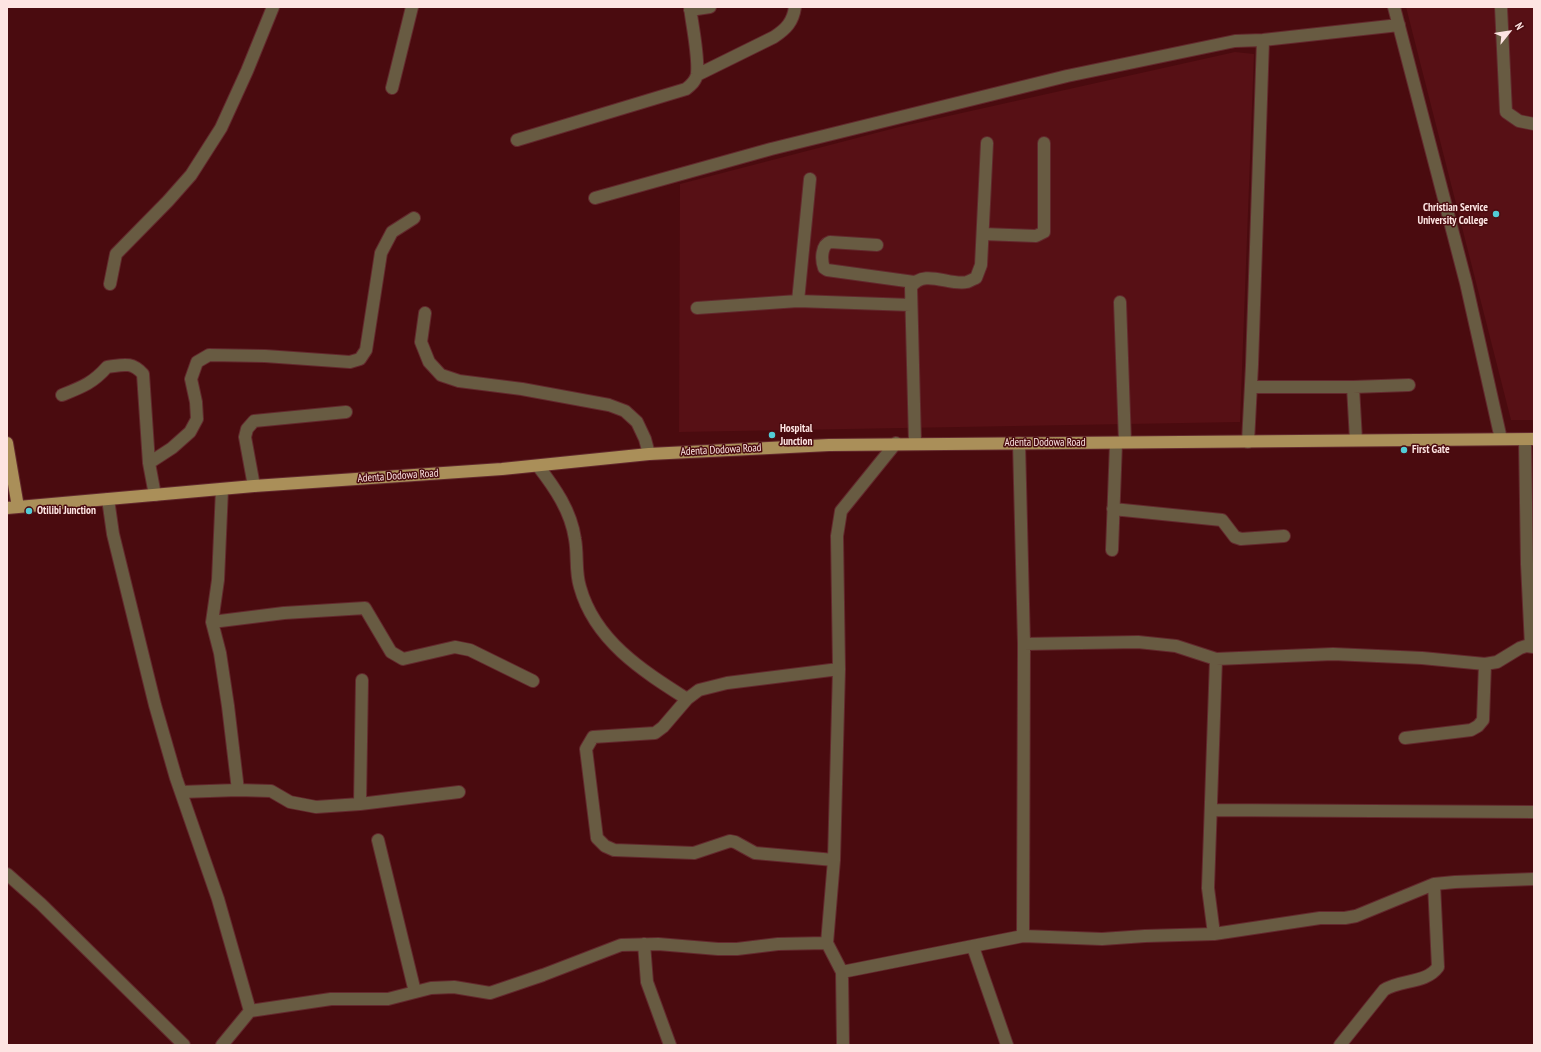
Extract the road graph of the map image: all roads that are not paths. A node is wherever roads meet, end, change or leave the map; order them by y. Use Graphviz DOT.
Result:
graph roads {
  1 [pos="273,7"];
  2 [pos="412,7"];
  3 [pos="710,7"];
  4 [pos="795,7"];
  5 [pos="1394,7"];
  6 [pos="1501,7"];
  7 [pos="690,8"];
  8 [pos="1399,25"];
  9 [pos="1263,40"];
  10 [pos="697,75"];
  11 [pos="392,88"];
  12 [pos="1534,124"];
  13 [pos="517,140"];
  14 [pos="987,143"];
  15 [pos="1044,143"];
  16 [pos="810,179"];
  17 [pos="595,198"];
  18 [pos="414,218"];
  19 [pos="983,234"];
  20 [pos="877,245"];
  21 [pos="914,282"];
  22 [pos="110,284"];
  23 [pos="798,301"];
  24 [pos="1120,302"];
  25 [pos="911,305"];
  26 [pos="697,308"];
  27 [pos="425,313"];
  28 [pos="1409,385"];
  29 [pos="1251,387"];
  30 [pos="1353,387"];
  31 [pos="62,395"];
  32 [pos="346,412"];
  33 [pos="1501,439"];
  34 [pos="1356,440"];
  35 [pos="1530,440"];
  36 [pos="1020,442"];
  37 [pos="1121,442"];
  38 [pos="1248,442"];
  39 [pos="7,443"];
  40 [pos="896,443"];
  41 [pos="915,443"];
  42 [pos="649,454"];
  43 [pos="149,462"];
  44 [pos="538,466"];
  45 [pos="254,486"];
  46 [pos="222,489"];
  47 [pos="155,495"];
  48 [pos="108,499"];
  49 [pos="12,507"];
  50 [pos="1113,509"];
  51 [pos="1284,536"];
  52 [pos="1112,550"];
  53 [pos="212,622"];
  54 [pos="1024,644"];
  55 [pos="1533,647"];
  56 [pos="1216,658"];
  57 [pos="1485,664"];
  58 [pos="839,669"];
  59 [pos="362,680"];
  60 [pos="533,681"];
  61 [pos="687,699"];
  62 [pos="1405,738"];
  63 [pos="238,790"];
  64 [pos="181,792"];
  65 [pos="459,792"];
  66 [pos="360,804"];
  67 [pos="1211,810"];
  68 [pos="1534,812"];
  69 [pos="378,840"];
  70 [pos="834,860"];
  71 [pos="7,874"];
  72 [pos="1534,880"];
  73 [pos="1434,884"];
  74 [pos="1214,934"];
  75 [pos="1023,936"];
  76 [pos="827,943"];
  77 [pos="644,944"];
  78 [pos="973,947"];
  79 [pos="842,972"];
  80 [pos="415,992"];
  81 [pos="250,1011"];
  82 [pos="184,1045"];
  83 [pos="222,1045"];
  84 [pos="670,1045"];
  85 [pos="843,1045"];
  86 [pos="1007,1045"];
  87 [pos="1340,1045"];
  1 -- 22 [label="street"];
  2 -- 11 [label="street"];
  3 -- 7 [label="street"];
  4 -- 10 [label="street"];
  5 -- 8 [label="street"];
  6 -- 12 [label="street"];
  7 -- 10 [label="street"];
  8 -- 9 [label="street"];
  8 -- 33 [label="street"];
  9 -- 17 [label="street"];
  9 -- 29 [label="street"];
  10 -- 13 [label="street"];
  14 -- 19 [label="street"];
  15 -- 19 [label="street"];
  16 -- 23 [label="street"];
  18 -- 43 [label="street"];
  19 -- 21 [label="street"];
  20 -- 21 [label="street"];
  21 -- 25 [label="street"];
  23 -- 25 [label="street"];
  23 -- 26 [label="street"];
  24 -- 37 [label="street"];
  25 -- 41 [label="street"];
  27 -- 42 [label="street"];
  28 -- 30 [label="street"];
  29 -- 30 [label="street"];
  29 -- 38 [label="street"];
  30 -- 34 [label="street"];
  31 -- 43 [label="street"];
  32 -- 45 [label="street"];
  33 -- 34 [label="main road, Adenta Dodowa Road"];
  33 -- 35 [label="main road, Adenta Dodowa Road"];
  34 -- 38 [label="main road, Adenta Dodowa Road"];
  35 -- 55 [label="street"];
  36 -- 37 [label="main road, Adenta Dodowa Road"];
  36 -- 41 [label="main road, Adenta Dodowa Road"];
  36 -- 54 [label="street"];
  37 -- 38 [label="main road, Adenta Dodowa Road"];
  37 -- 50 [label="street"];
  39 -- 49 [label="main road"];
  40 -- 41 [label="main road, Adenta Dodowa Road"];
  40 -- 42 [label="main road, Adenta Dodowa Road"];
  40 -- 58 [label="street"];
  42 -- 44 [label="main road, Adenta Dodowa Road"];
  43 -- 47 [label="street"];
  44 -- 45 [label="main road, Adenta Dodowa Road"];
  44 -- 61 [label="street"];
  45 -- 46 [label="main road, Adenta Dodowa Road"];
  46 -- 47 [label="main road, Adenta Dodowa Road"];
  46 -- 53 [label="street"];
  47 -- 48 [label="main road, Adenta Dodowa Road"];
  48 -- 49 [label="main road, Adenta Dodowa Road"];
  48 -- 64 [label="street"];
  50 -- 51 [label="street"];
  50 -- 52 [label="street"];
  53 -- 60 [label="street"];
  53 -- 63 [label="street"];
  54 -- 56 [label="street"];
  54 -- 75 [label="street"];
  55 -- 57 [label="street"];
  56 -- 57 [label="street"];
  56 -- 67 [label="street"];
  57 -- 62 [label="street"];
  58 -- 61 [label="street"];
  58 -- 70 [label="street"];
  59 -- 66 [label="street"];
  61 -- 70 [label="street"];
  63 -- 64 [label="street"];
  63 -- 66 [label="street"];
  64 -- 81 [label="street"];
  65 -- 66 [label="street"];
  67 -- 68 [label="street"];
  67 -- 74 [label="street"];
  69 -- 80 [label="street"];
  70 -- 76 [label="street"];
  71 -- 82 [label="street"];
  72 -- 73 [label="street"];
  73 -- 74 [label="street"];
  73 -- 87 [label="street"];
  74 -- 75 [label="street"];
  75 -- 78 [label="street"];
  76 -- 77 [label="street"];
  76 -- 79 [label="street"];
  77 -- 80 [label="street"];
  77 -- 84 [label="street"];
  78 -- 79 [label="street"];
  78 -- 86 [label="street"];
  79 -- 85 [label="street"];
  80 -- 81 [label="street"];
  81 -- 83 [label="street"];
}
